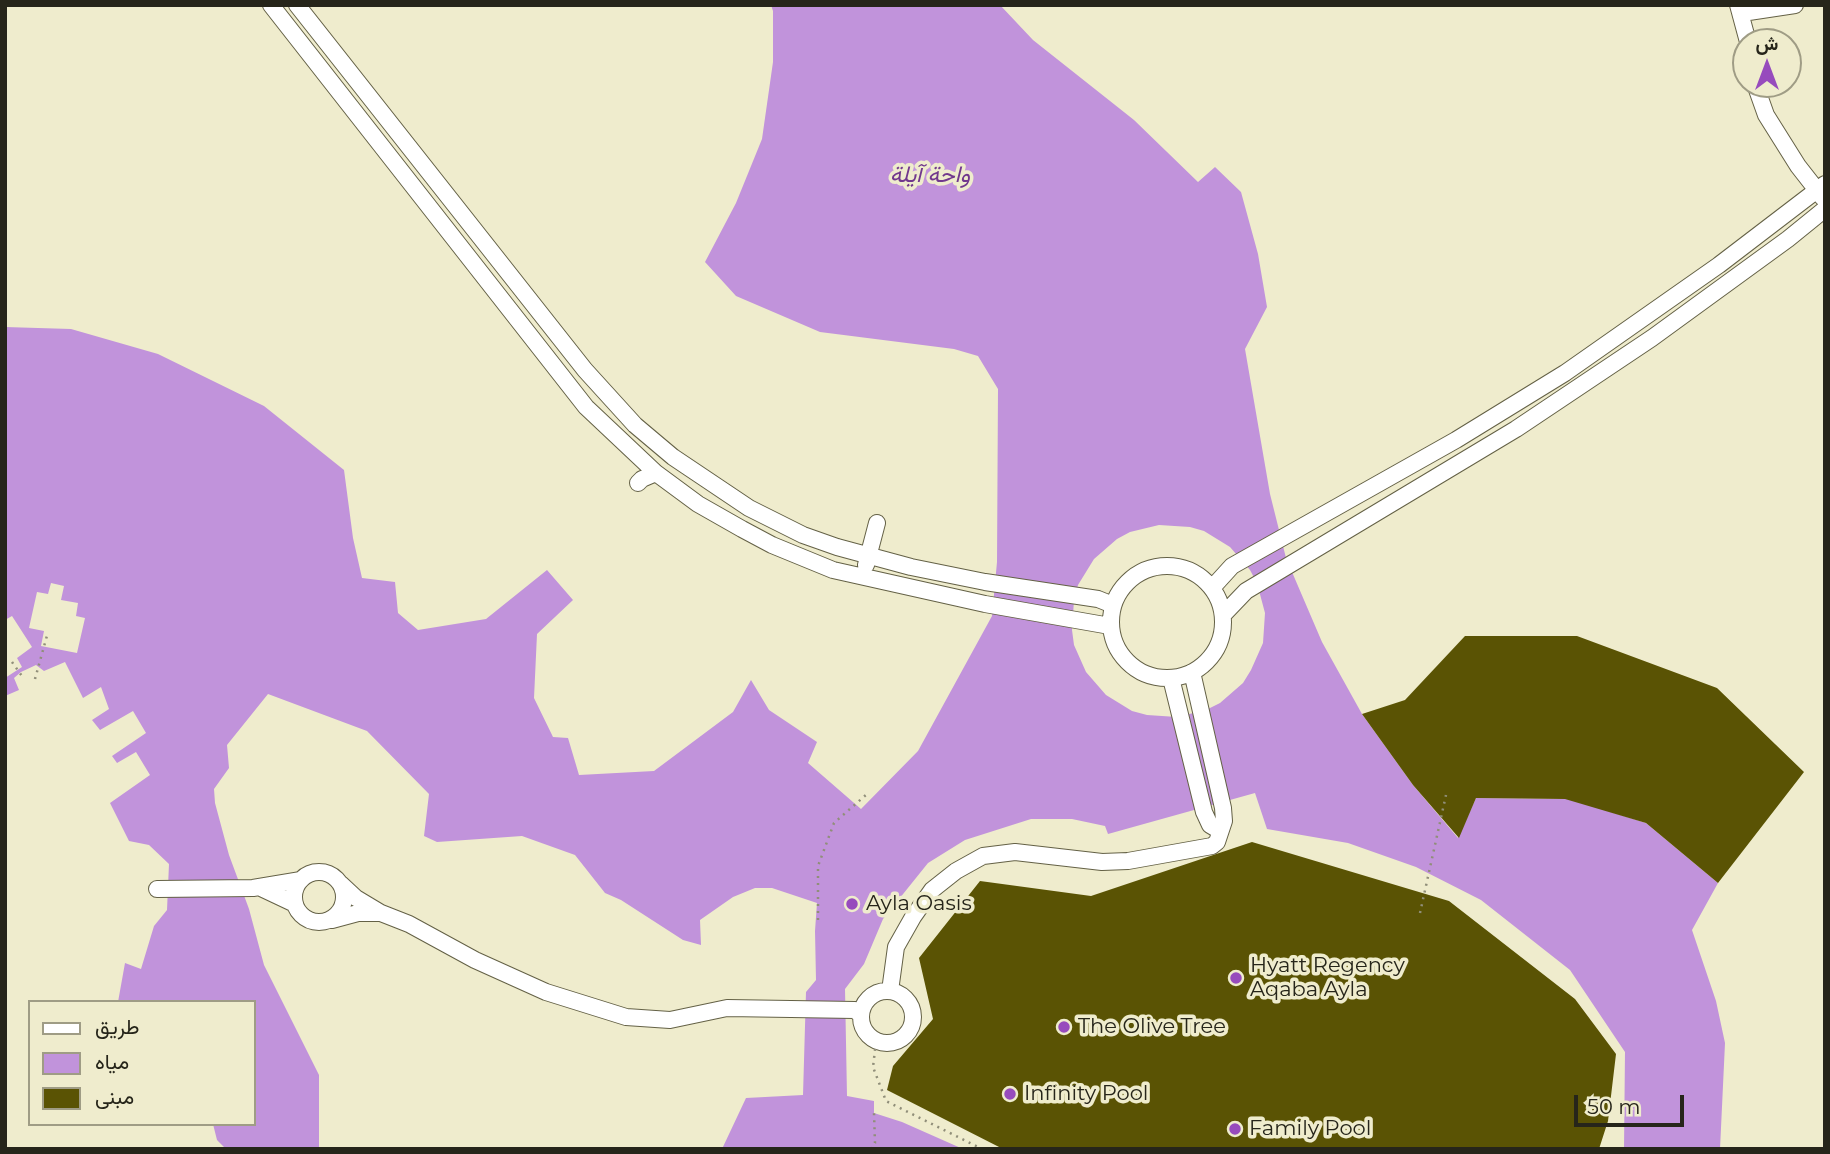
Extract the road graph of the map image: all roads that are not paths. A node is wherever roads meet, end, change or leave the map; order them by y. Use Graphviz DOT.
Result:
graph roads {
  1 [pos="271,5"];
  2 [pos="298,5"];
  3 [pos="1796,5"];
  4 [pos="1740,9"];
  5 [pos="1745,28"];
  6 [pos="1760,98"];
  7 [pos="1822,191"];
  8 [pos="1825,209"];
  9 [pos="1774,224"];
  10 [pos="1788,239"];
  11 [pos="656,473"];
  12 [pos="638,483"];
  13 [pos="877,523"];
  14 [pos="1294,530"];
  15 [pos="1306,554"];
  16 [pos="868,557"];
  17 [pos="862,577"];
  18 [pos="1212,588"];
  19 [pos="1106,602"];
  20 [pos="1223,615"];
  21 [pos="1104,624"];
  22 [pos="1193,679"];
  23 [pos="1173,685"];
  24 [pos="1220,831"];
  25 [pos="301,880"];
  26 [pos="341,884"];
  27 [pos="256,887"];
  28 [pos="157,889"];
  29 [pos="295,904"];
  30 [pos="382,914"];
  31 [pos="330,921"];
  32 [pos="891,990"];
  33 [pos="858,1012"];
  1 -- 11 [label="street"];
  2 -- 16 [label="street"];
  3 -- 4 [label="street"];
  4 -- 5 [label="street"];
  6 -- 7 [label="street"];
  7 -- 9 [label="street"];
  8 -- 10 [label="street"];
  9 -- 10 [label="street"];
  9 -- 14 [label="street"];
  10 -- 15 [label="street"];
  11 -- 12 [label="street"];
  11 -- 17 [label="street"];
  13 -- 16 [label="street"];
  14 -- 15 [label="street"];
  14 -- 18 [label="street"];
  15 -- 20 [label="street"];
  16 -- 17 [label="street"];
  16 -- 19 [label="street"];
  17 -- 21 [label="street"];
  18 -- 19 [label="street"];
  18 -- 20 [label="street"];
  19 -- 21 [label="street"];
  20 -- 22 [label="street"];
  21 -- 23 [label="street"];
  22 -- 23 [label="street"];
  22 -- 24 [label="street"];
  23 -- 24 [label="street"];
  24 -- 32 [label="street"];
  25 -- 26 [label="street"];
  25 -- 27 [label="street"];
  25 -- 29 [label="street"];
  26 -- 30 [label="street"];
  26 -- 31 [label="street"];
  27 -- 28 [label="street"];
  27 -- 29 [label="street"];
  29 -- 31 [label="street"];
  30 -- 31 [label="street"];
  30 -- 33 [label="street"];
  32 -- 33 [label="street"];
  32 -- 33 [label="street"];
}
